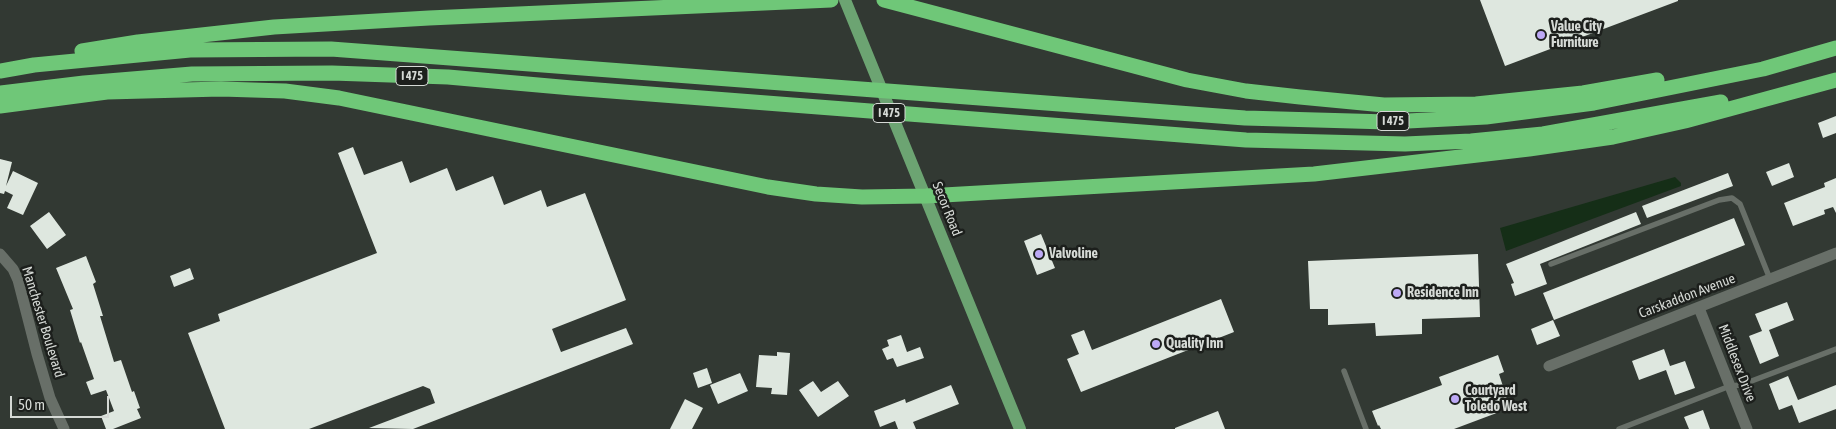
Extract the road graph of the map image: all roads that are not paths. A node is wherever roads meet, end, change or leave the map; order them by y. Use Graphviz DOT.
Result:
graph roads {
  1 [pos="831,0"];
  2 [pos="845,0"];
  3 [pos="884,0"];
  4 [pos="1836,48"];
  5 [pos="0,65"];
  6 [pos="1763,69"];
  7 [pos="0,71"];
  8 [pos="1836,72"];
  9 [pos="1836,80"];
  10 [pos="0,93"];
  11 [pos="0,106"];
  12 [pos="926,196"];
  13 [pos="1836,252"];
  14 [pos="0,254"];
  15 [pos="1551,264"];
  16 [pos="1770,279"];
  17 [pos="1699,308"];
  18 [pos="1836,348"];
  19 [pos="1549,366"];
  20 [pos="1344,371"];
  21 [pos="1730,386"];
  22 [pos="64,429"];
  23 [pos="1020,429"];
  24 [pos="1366,429"];
  25 [pos="1619,429"];
  26 [pos="1747,429"];
  1 -- 5 [label="highway"];
  2 -- 12 [label="main road, Secor Road"];
  3 -- 6 [label="highway"];
  4 -- 6 [label="highway, I 475"];
  6 -- 7 [label="highway, I 475"];
  8 -- 10 [label="highway, I 475"];
  9 -- 12 [label="highway"];
  11 -- 12 [label="highway"];
  12 -- 23 [label="main road, Secor Road"];
  13 -- 16 [label="street, Carskaddon Avenue"];
  14 -- 22 [label="street, Manchester Boulevard"];
  15 -- 16 [label="lane"];
  16 -- 17 [label="street, Carskaddon Avenue"];
  17 -- 19 [label="street, Carskaddon Avenue"];
  17 -- 21 [label="street, Middlesex Drive"];
  18 -- 21 [label="lane"];
  20 -- 24 [label="lane"];
  21 -- 25 [label="lane"];
  21 -- 26 [label="street, Middlesex Drive"];
}
